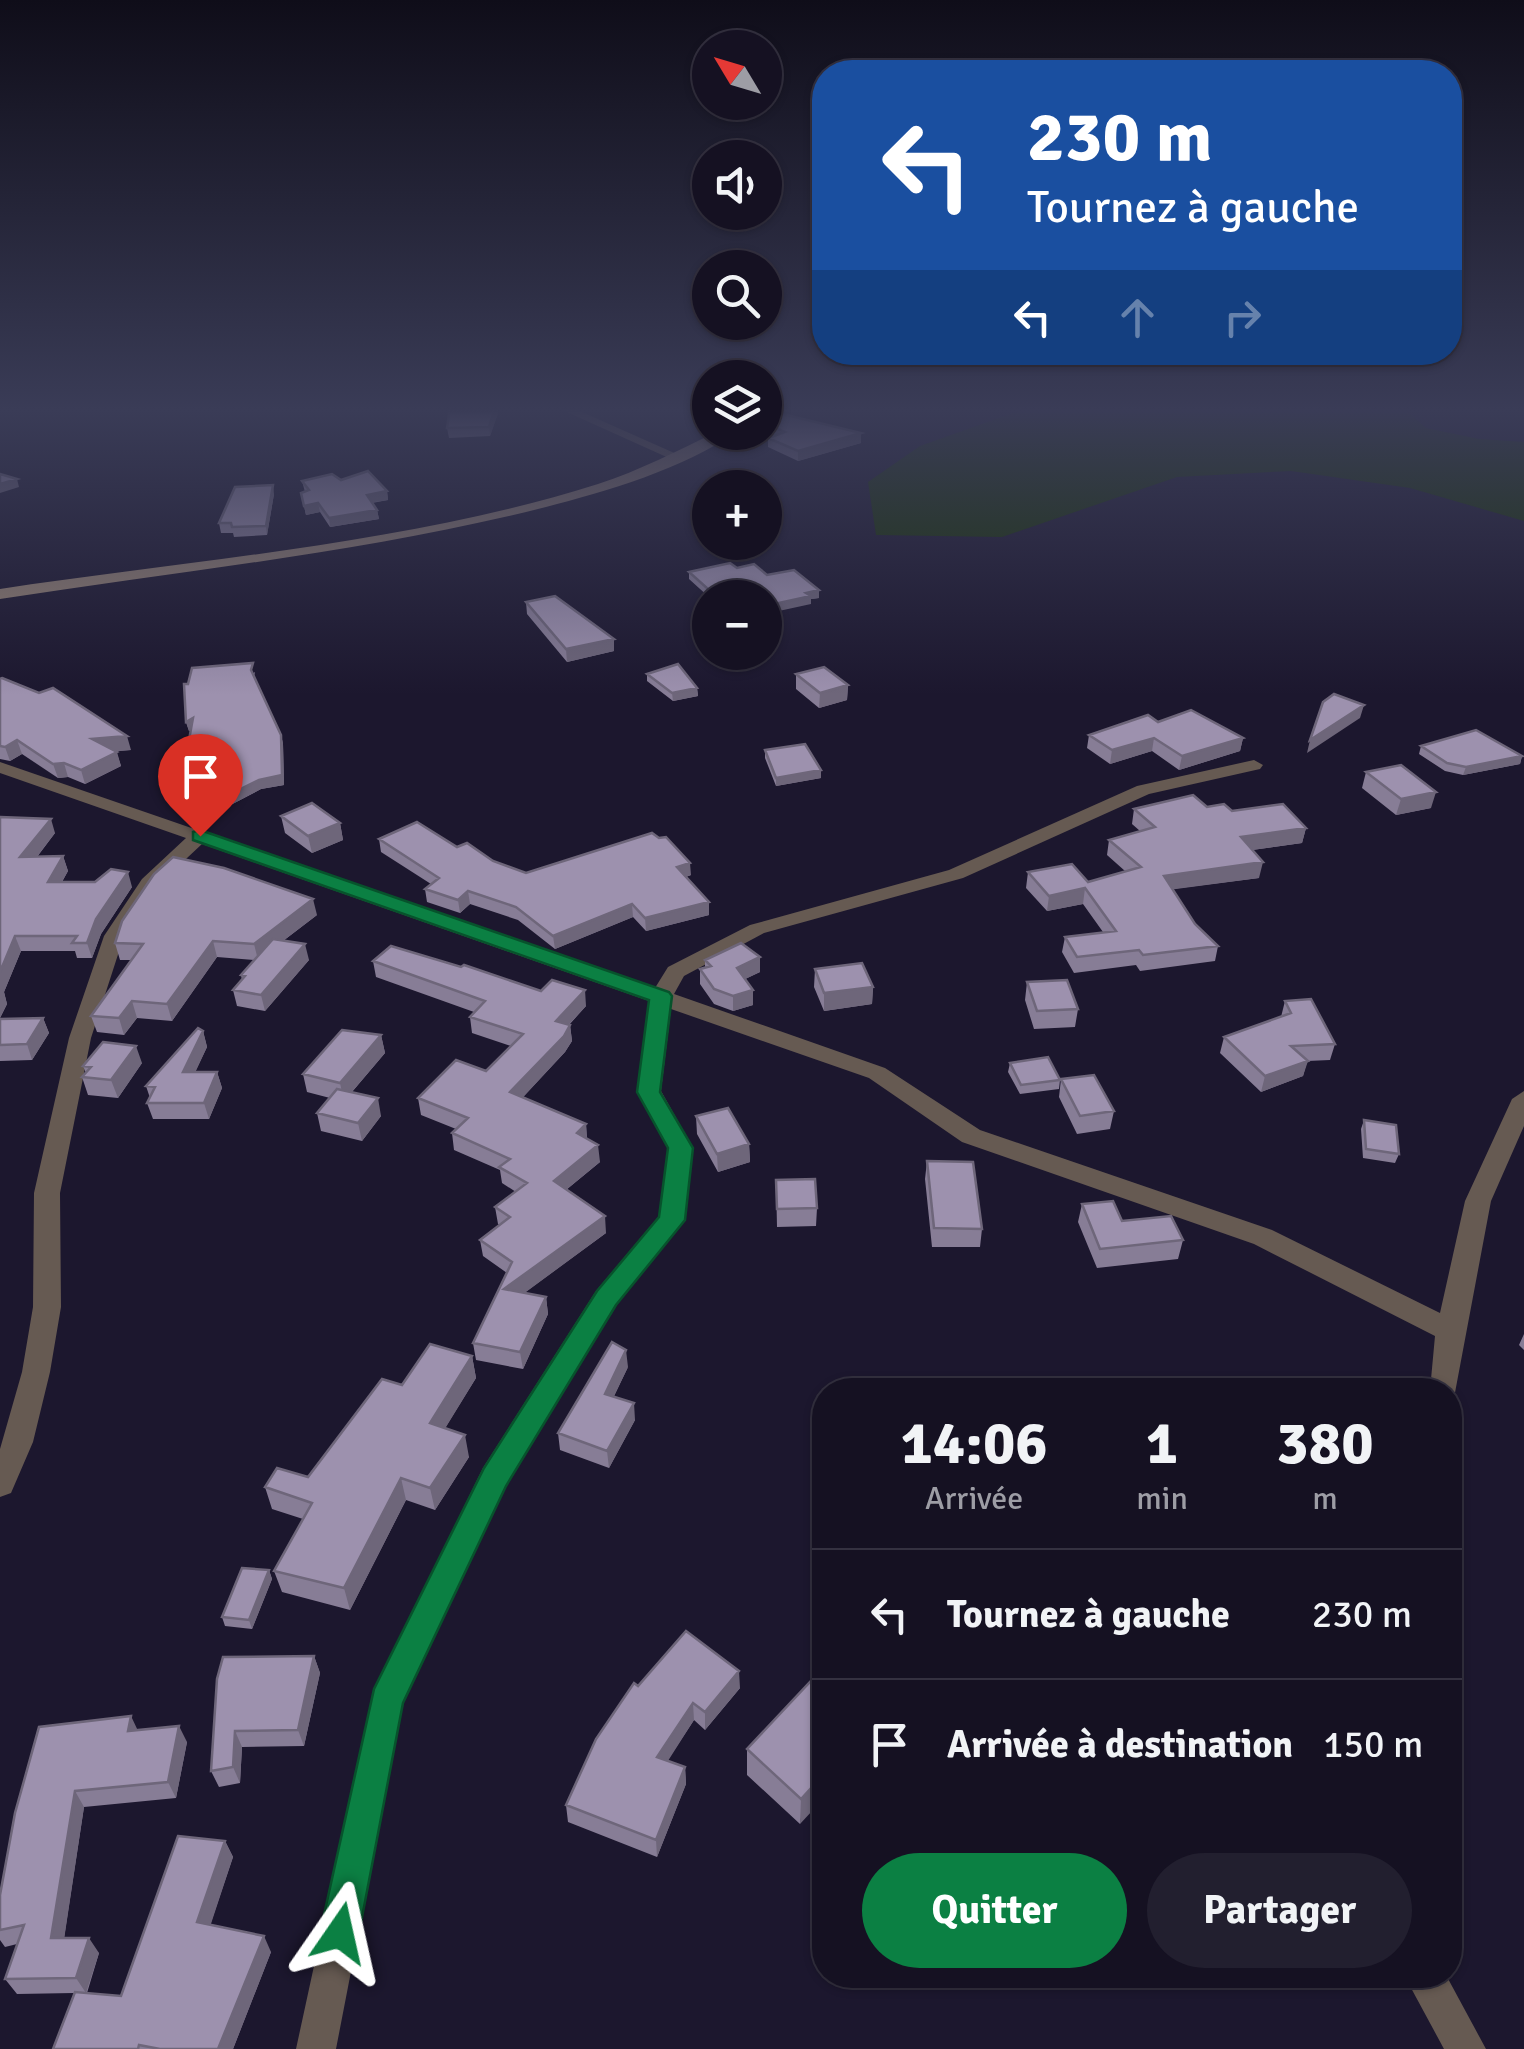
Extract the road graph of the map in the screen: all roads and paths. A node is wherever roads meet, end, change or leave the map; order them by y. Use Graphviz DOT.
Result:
graph roads {
  1 [pos="537,504"];
  2 [pos="0,594"];
  3 [pos="1254,765"];
  4 [pos="0,767"];
  5 [pos="200,836"];
  6 [pos="661,996"];
  7 [pos="1524,1099"];
  8 [pos="1450,1331"];
  9 [pos="1445,1378"];
  10 [pos="0,1484"];
  11 [pos="1431,1988"];
  12 [pos="316,2049"];
  13 [pos="1466,2049"];
  1 -- 2 [label="street"];
  3 -- 6 [label="street"];
  4 -- 5 [label="street"];
  5 -- 6 [label="street"];
  5 -- 10 [label="street"];
  6 -- 8 [label="street"];
  6 -- 12 [label="street"];
  7 -- 8 [label="street"];
  8 -- 9 [label="street"];
  11 -- 13 [label="street"];
}
